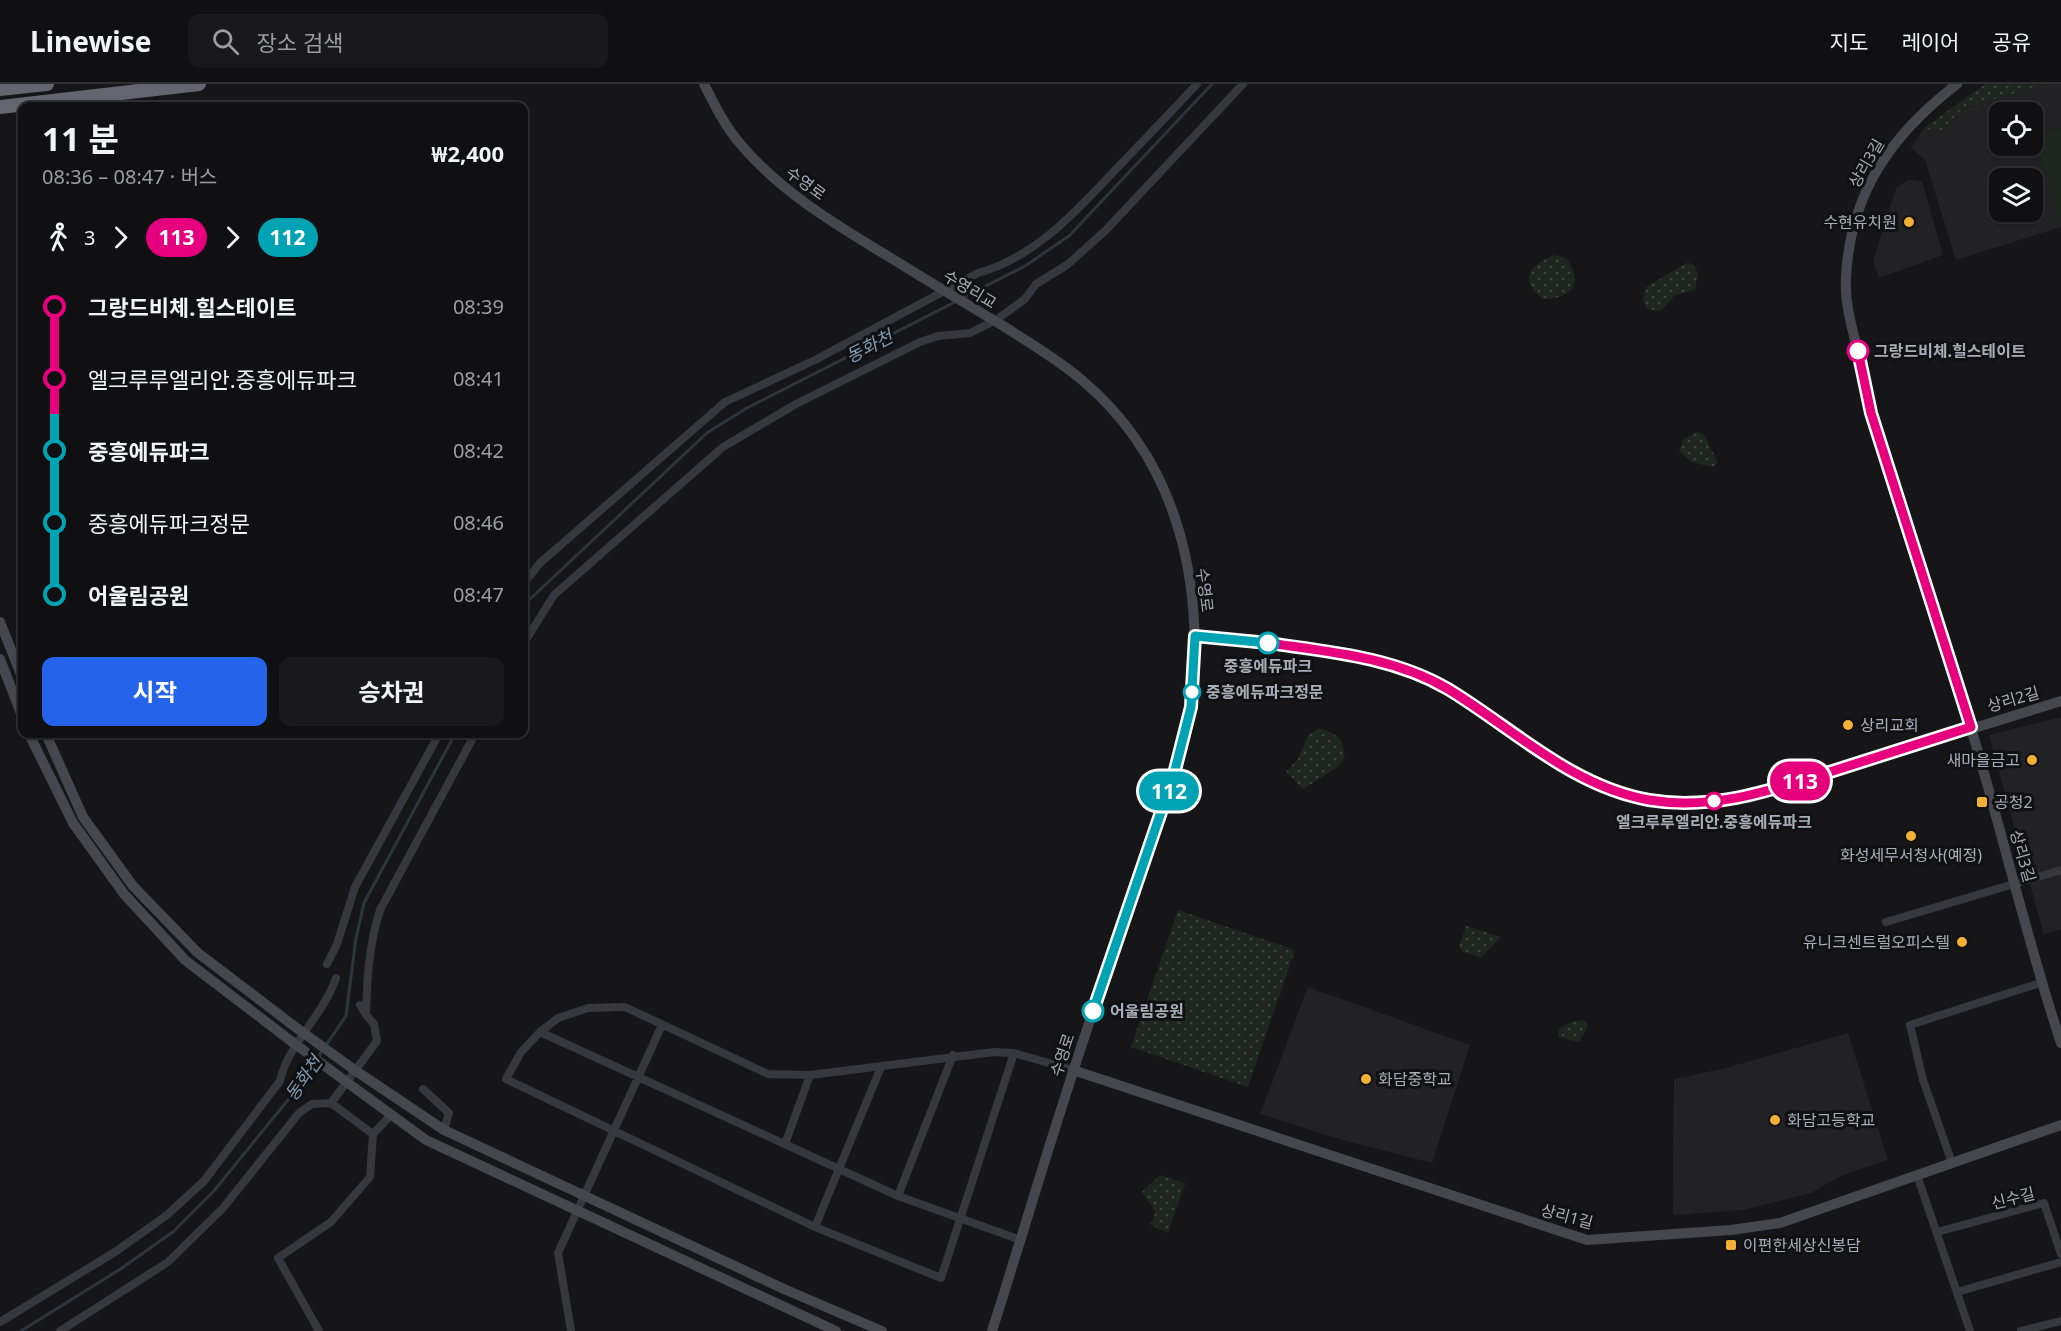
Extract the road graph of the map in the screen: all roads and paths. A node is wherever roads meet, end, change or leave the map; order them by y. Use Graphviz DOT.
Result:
graph roads {
  1 [pos="47,84"];
  2 [pos="199,84"];
  3 [pos="704,84"];
  4 [pos="1197,84"];
  5 [pos="1243,84"];
  6 [pos="1957,84"];
  7 [pos="0,89"];
  8 [pos="38,102"];
  9 [pos="18,104"];
  10 [pos="0,106"];
  11 [pos="920,276"];
  12 [pos="1005,327"];
  13 [pos="528,578"];
  14 [pos="0,622"];
  15 [pos="1195,636"];
  16 [pos="528,637"];
  17 [pos="0,659"];
  18 [pos="18,667"];
  19 [pos="2061,701"];
  20 [pos="18,706"];
  21 [pos="1971,727"];
  22 [pos="31,738"];
  23 [pos="48,738"];
  24 [pos="437,738"];
  25 [pos="473,738"];
  26 [pos="2061,870"];
  27 [pos="2015,885"];
  28 [pos="1886,922"];
  29 [pos="327,964"];
  30 [pos="336,978"];
  31 [pos="2043,982"];
  32 [pos="360,1005"];
  33 [pos="366,1015"];
  34 [pos="662,1025"];
  35 [pos="540,1032"];
  36 [pos="2061,1043"];
  37 [pos="1014,1053"];
  38 [pos="953,1055"];
  39 [pos="881,1067"];
  40 [pos="1072,1070"];
  41 [pos="810,1075"];
  42 [pos="638,1077"];
  43 [pos="423,1089"];
  44 [pos="331,1103"];
  45 [pos="391,1115"];
  46 [pos="2061,1125"];
  47 [pos="444,1130"];
  48 [pos="614,1130"];
  49 [pos="373,1134"];
  50 [pos="785,1144"];
  51 [pos="1952,1163"];
  52 [pos="839,1169"];
  53 [pos="1917,1175"];
  54 [pos="584,1196"];
  55 [pos="898,1196"];
  56 [pos="577,1212"];
  57 [pos="962,1219"];
  58 [pos="815,1227"];
  59 [pos="1937,1232"];
  60 [pos="1021,1240"];
  61 [pos="2061,1254"];
  62 [pos="2061,1262"];
  63 [pos="1957,1292"];
  64 [pos="2061,1320"];
  65 [pos="0,1322"];
  66 [pos="60,1331"];
  67 [pos="319,1331"];
  68 [pos="571,1331"];
  69 [pos="836,1331"];
  70 [pos="882,1331"];
  71 [pos="992,1331"];
  72 [pos="1970,1331"];
  73 [pos="2020,1331"];
  1 -- 7 [label="highway"];
  2 -- 8 [label="highway"];
  3 -- 11 [label="street, 수영로"];
  4 -- 13 [label="street"];
  5 -- 16 [label="street"];
  6 -- 21 [label="street, 상리3길"];
  9 -- 10 [label="highway"];
  11 -- 12 [label="street, 수영리교, bridge"];
  12 -- 15 [label="street, 수영로"];
  14 -- 18 [label="street"];
  15 -- 21 [label="street, 상리2길"];
  15 -- 40 [label="street, 수영로"];
  17 -- 20 [label="street"];
  19 -- 21 [label="street, 상리2길"];
  21 -- 27 [label="street, 상리3길"];
  22 -- 45 [label="street, bridge"];
  23 -- 47 [label="street, bridge"];
  24 -- 29 [label="street"];
  25 -- 33 [label="street"];
  26 -- 27 [label="street"];
  27 -- 28 [label="street"];
  27 -- 31 [label="street, 상리3길"];
  30 -- 65 [label="street"];
  31 -- 36 [label="street, 상리3길"];
  31 -- 51 [label="street"];
  32 -- 33 [label="street"];
  33 -- 44 [label="street"];
  34 -- 35 [label="street"];
  34 -- 41 [label="street"];
  34 -- 42 [label="street"];
  35 -- 42 [label="street"];
  35 -- 48 [label="street"];
  37 -- 38 [label="street"];
  37 -- 40 [label="street"];
  37 -- 57 [label="street"];
  38 -- 39 [label="street"];
  38 -- 55 [label="street"];
  39 -- 41 [label="street"];
  39 -- 52 [label="street"];
  40 -- 53 [label="street, 상리1길"];
  40 -- 60 [label="street, 수영로"];
  41 -- 50 [label="street"];
  42 -- 48 [label="street"];
  42 -- 50 [label="street"];
  43 -- 47 [label="street"];
  44 -- 49 [label="street"];
  44 -- 66 [label="street"];
  45 -- 49 [label="street"];
  45 -- 56 [label="street"];
  46 -- 51 [label="street, 상리1길"];
  47 -- 54 [label="street"];
  48 -- 54 [label="street"];
  48 -- 58 [label="street"];
  49 -- 67 [label="street"];
  50 -- 52 [label="street"];
  51 -- 53 [label="street, 상리1길"];
  52 -- 55 [label="street"];
  52 -- 58 [label="street"];
  53 -- 59 [label="street"];
  54 -- 56 [label="street"];
  54 -- 70 [label="street"];
  55 -- 57 [label="street"];
  56 -- 68 [label="street"];
  56 -- 69 [label="street"];
  57 -- 58 [label="street"];
  57 -- 60 [label="street"];
  59 -- 61 [label="street, 신수길"];
  59 -- 63 [label="street"];
  60 -- 71 [label="street, 수영로"];
  62 -- 63 [label="street"];
  63 -- 72 [label="street"];
  64 -- 73 [label="street"];
}
